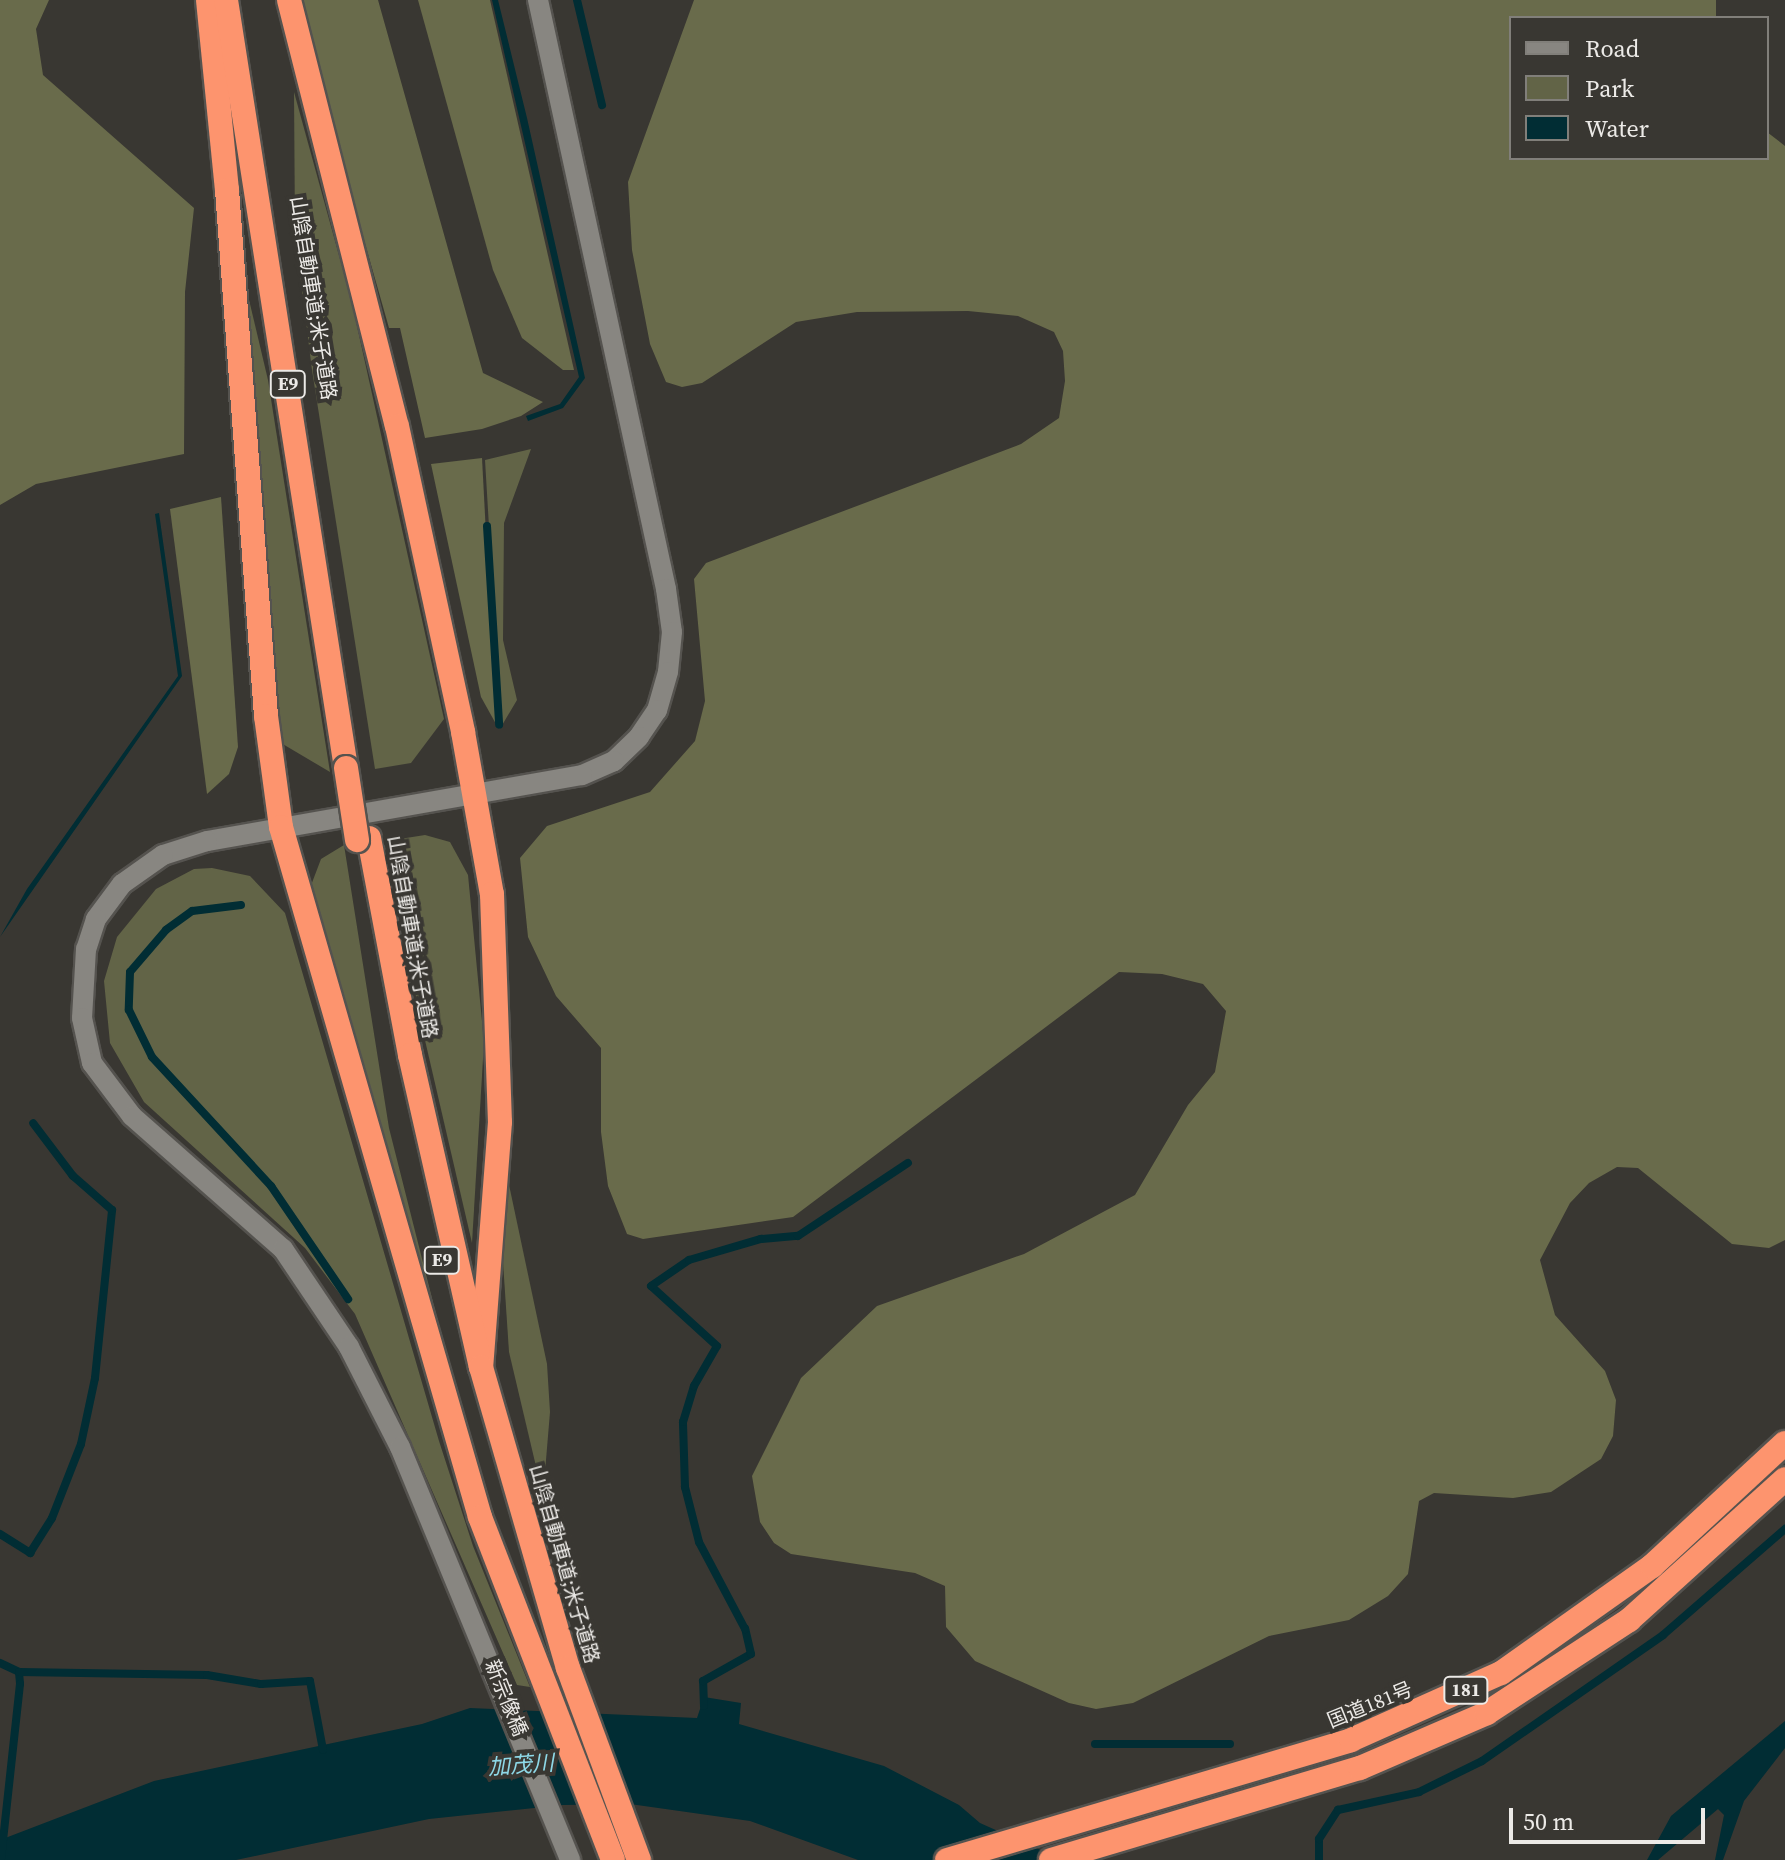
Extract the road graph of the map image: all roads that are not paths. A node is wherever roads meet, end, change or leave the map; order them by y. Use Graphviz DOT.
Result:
graph roads {
  1 [pos="208,0"];
  2 [pos="226,0"];
  3 [pos="241,0"];
  4 [pos="289,0"];
  5 [pos="538,0"];
  6 [pos="353,768"];
  7 [pos="473,794"];
  8 [pos="281,827"];
  9 [pos="363,839"];
  10 [pos="481,1367"];
  11 [pos="1785,1443"];
  12 [pos="1785,1479"];
  13 [pos="554,1672"];
  14 [pos="570,1860"];
  15 [pos="613,1860"];
  16 [pos="639,1860"];
  17 [pos="947,1860"];
  18 [pos="1051,1860"];
  1 -- 8 [label="highway"];
  2 -- 6 [label="highway, 山陰自動車道;米子道路 / E9"];
  3 -- 6 [label="highway, 山陰自動車道;米子道路 / E9"];
  4 -- 7 [label="highway"];
  5 -- 7 [label="street, 新宗像橋"];
  6 -- 9 [label="highway, 山陰自動車道;米子道路 / E9, bridge"];
  7 -- 8 [label="street, 新宗像橋"];
  7 -- 10 [label="highway"];
  8 -- 13 [label="highway"];
  8 -- 14 [label="street, 新宗像橋"];
  9 -- 10 [label="highway, 山陰自動車道;米子道路 / E9"];
  9 -- 13 [label="highway, 山陰自動車道;米子道路 / E9"];
  10 -- 13 [label="highway, 山陰自動車道;米子道路 / E9"];
  11 -- 17 [label="highway, 国道181号 / 181"];
  12 -- 18 [label="highway, 181"];
  13 -- 15 [label="highway, 山陰自動車道;米子道路 / E9"];
  13 -- 16 [label="highway, 山陰自動車道;米子道路 / E9"];
}
